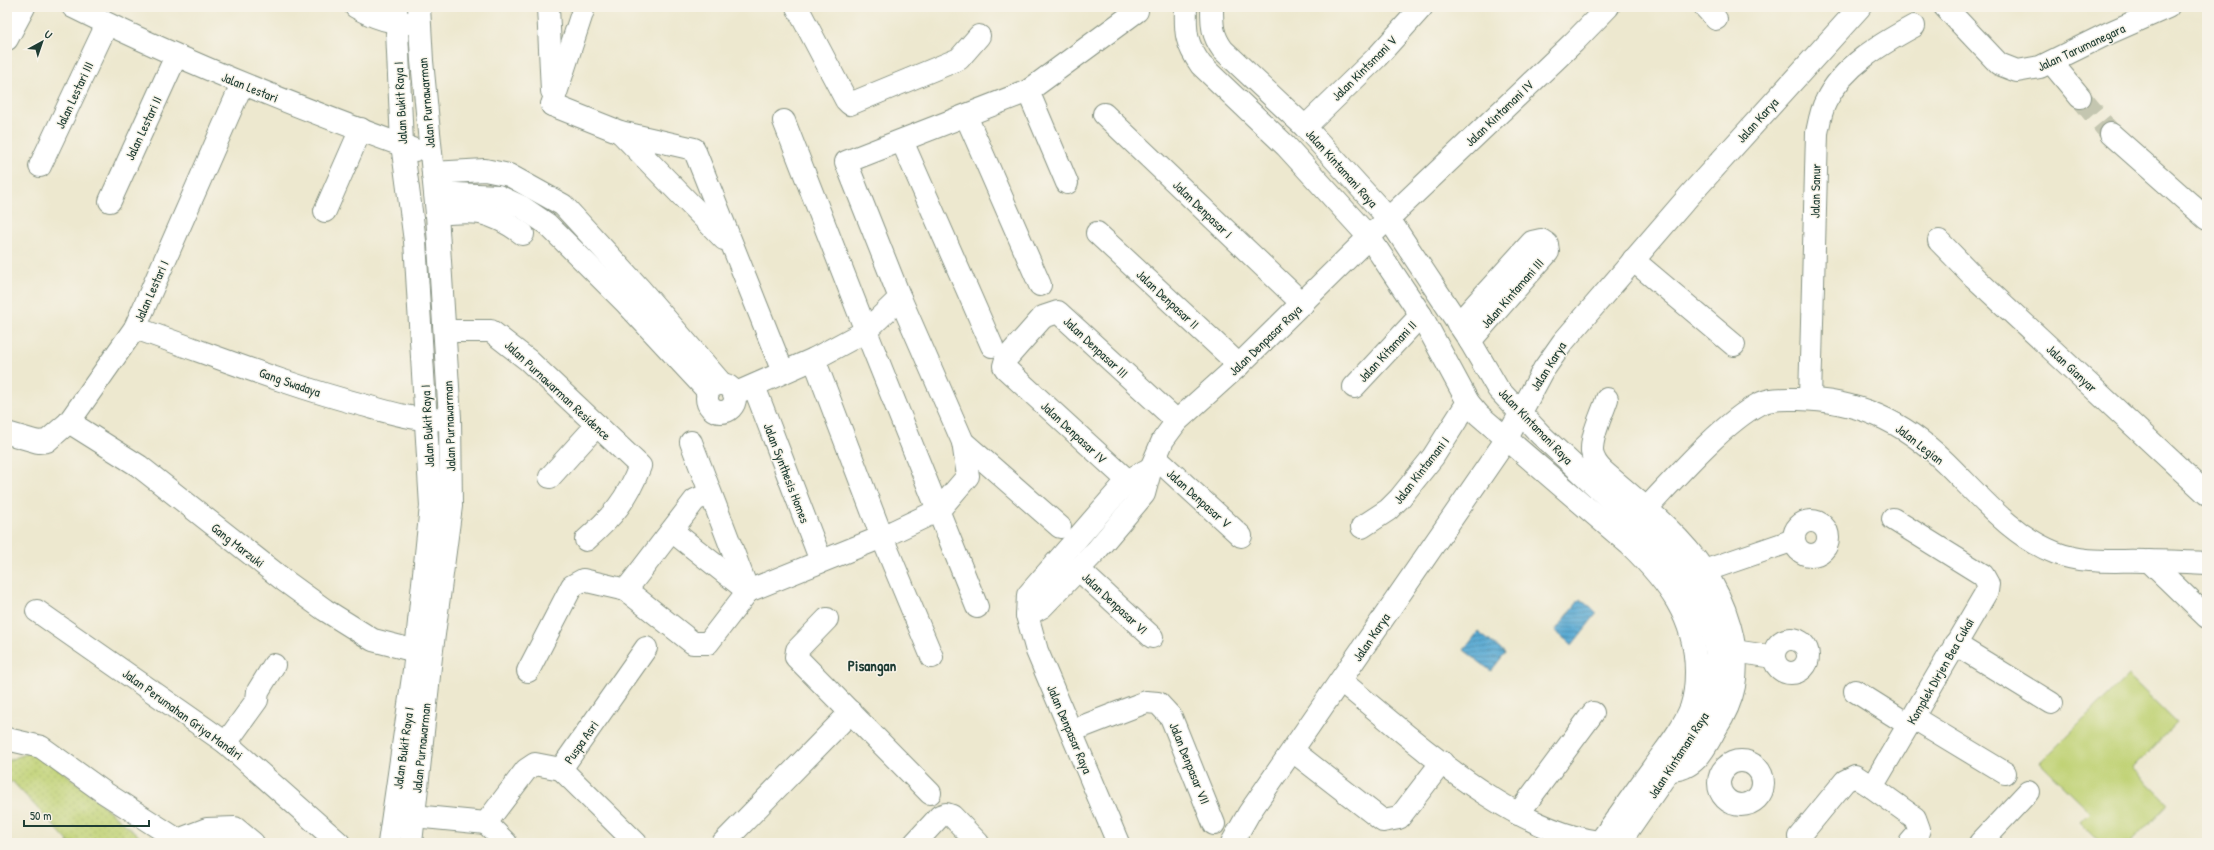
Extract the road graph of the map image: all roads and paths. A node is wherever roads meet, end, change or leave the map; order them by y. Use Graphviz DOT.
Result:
graph roads {
  1 [pos="24,7"];
  2 [pos="73,7"];
  3 [pos="356,7"];
  4 [pos="548,7"];
  5 [pos="584,7"];
  6 [pos="1186,7"];
  7 [pos="1422,7"];
  8 [pos="1608,7"];
  9 [pos="1860,7"];
  10 [pos="1945,7"];
  11 [pos="2168,7"];
  12 [pos="804,9"];
  13 [pos="1137,11"];
  14 [pos="396,14"];
  15 [pos="419,15"];
  16 [pos="1212,17"];
  17 [pos="107,24"];
  18 [pos="1914,26"];
  19 [pos="1185,32"];
  20 [pos="979,36"];
  21 [pos="7,39"];
  22 [pos="176,56"];
  23 [pos="2051,62"];
  24 [pos="242,84"];
  25 [pos="1028,92"];
  26 [pos="2080,97"];
  27 [pos="552,105"];
  28 [pos="1104,114"];
  29 [pos="966,116"];
  30 [pos="784,121"];
  31 [pos="1305,127"];
  32 [pos="361,129"];
  33 [pos="620,132"];
  34 [pos="2111,134"];
  35 [pos="902,141"];
  36 [pos="40,166"];
  37 [pos="424,169"];
  38 [pos="1067,183"];
  39 [pos="110,201"];
  40 [pos="563,205"];
  41 [pos="325,211"];
  42 [pos="2207,218"];
  43 [pos="1389,219"];
  44 [pos="547,224"];
  45 [pos="1097,233"];
  46 [pos="523,234"];
  47 [pos="1369,237"];
  48 [pos="1939,241"];
  49 [pos="1547,244"];
  50 [pos="731,246"];
  51 [pos="1634,260"];
  52 [pos="1040,285"];
  53 [pos="633,296"];
  54 [pos="900,298"];
  55 [pos="1303,304"];
  56 [pos="1421,315"];
  57 [pos="135,328"];
  58 [pos="445,331"];
  59 [pos="866,332"];
  60 [pos="1464,332"];
  61 [pos="1734,345"];
  62 [pos="992,346"];
  63 [pos="814,359"];
  64 [pos="1239,365"];
  65 [pos="1006,369"];
  66 [pos="782,372"];
  67 [pos="1354,387"];
  68 [pos="730,389"];
  69 [pos="1607,399"];
  70 [pos="1810,399"];
  71 [pos="1468,402"];
  72 [pos="1520,414"];
  73 [pos="439,419"];
  74 [pos="1177,421"];
  75 [pos="69,422"];
  76 [pos="596,425"];
  77 [pos="7,433"];
  78 [pos="1506,440"];
  79 [pos="691,442"];
  80 [pos="963,442"];
  81 [pos="1154,464"];
  82 [pos="1000,474"];
  83 [pos="968,476"];
  84 [pos="550,477"];
  85 [pos="1136,488"];
  86 [pos="709,494"];
  87 [pos="2207,494"];
  88 [pos="1646,508"];
  89 [pos="939,510"];
  90 [pos="1893,519"];
  91 [pos="1060,527"];
  92 [pos="1362,527"];
  93 [pos="672,532"];
  94 [pos="1241,536"];
  95 [pos="882,537"];
  96 [pos="586,540"];
  97 [pos="1794,540"];
  98 [pos="821,561"];
  99 [pos="2149,561"];
  100 [pos="2207,563"];
  101 [pos="1078,569"];
  102 [pos="1704,571"];
  103 [pos="626,590"];
  104 [pos="748,591"];
  105 [pos="977,607"];
  106 [pos="37,611"];
  107 [pos="1027,615"];
  108 [pos="2207,617"];
  109 [pos="827,619"];
  110 [pos="1152,637"];
  111 [pos="1955,644"];
  112 [pos="646,648"];
  113 [pos="1734,651"];
  114 [pos="932,657"];
  115 [pos="1774,657"];
  116 [pos="274,665"];
  117 [pos="421,667"];
  118 [pos="528,671"];
  119 [pos="1341,681"];
  120 [pos="1855,691"];
  121 [pos="2051,703"];
  122 [pos="851,712"];
  123 [pos="1593,713"];
  124 [pos="1911,721"];
  125 [pos="1071,731"];
  126 [pos="7,739"];
  127 [pos="226,743"];
  128 [pos="1293,751"];
  129 [pos="1700,756"];
  130 [pos="1442,762"];
  131 [pos="1724,769"];
  132 [pos="561,770"];
  133 [pos="1661,770"];
  134 [pos="2005,773"];
  135 [pos="1872,787"];
  136 [pos="2028,792"];
  137 [pos="930,793"];
  138 [pos="1518,814"];
  139 [pos="414,816"];
  140 [pos="486,823"];
  141 [pos="1214,824"];
  142 [pos="1799,837"];
  143 [pos="253,843"];
  144 [pos="339,843"];
  145 [pos="389,843"];
  146 [pos="411,843"];
  147 [pos="506,843"];
  148 [pos="636,843"];
  149 [pos="723,843"];
  150 [pos="916,843"];
  151 [pos="978,843"];
  152 [pos="1118,843"];
  153 [pos="1232,843"];
  154 [pos="1606,843"];
  155 [pos="1910,843"];
  156 [pos="1980,843"];
  1 -- 21 [label="street"];
  2 -- 17 [label="street, Jalan Lestari"];
  3 -- 14 [label="street"];
  4 -- 27 [label="street"];
  5 -- 27 [label="street"];
  6 -- 19 [label="street, Jalan Kintamani Raya"];
  7 -- 31 [label="street, Jalan Kintsmani V"];
  8 -- 43 [label="street, Jalan Kintamani IV"];
  9 -- 51 [label="street, Jalan Karya"];
  10 -- 23 [label="street, Jalan Tarumanegara"];
  11 -- 23 [label="street, Jalan Tarumanegara"];
  12 -- 20 [label="street"];
  13 -- 25 [label="street"];
  14 -- 15 [label="street"];
  14 -- 37 [label="street, Jalan Bukit Raya I"];
  15 -- 37 [label="street, Jalan Purnawarman"];
  16 -- 19 [label="street"];
  16 -- 31 [label="street, Jalan Kintamani Raya"];
  17 -- 22 [label="street, Jalan Lestari"];
  17 -- 36 [label="street, Jalan Lestari III"];
  18 -- 70 [label="street, Jalan Sanur"];
  19 -- 47 [label="street, Jalan Kintamani Raya"];
  22 -- 24 [label="street, Jalan Lestari"];
  22 -- 39 [label="street, Jalan Lestari II"];
  23 -- 26 [label="street"];
  24 -- 32 [label="street, Jalan Lestari"];
  24 -- 57 [label="street, Jalan Lestari I"];
  25 -- 29 [label="street"];
  25 -- 38 [label="street"];
  27 -- 33 [label="street"];
  28 -- 55 [label="street, Jalan Denpasar I"];
  29 -- 35 [label="street"];
  29 -- 52 [label="street"];
  30 -- 59 [label="street"];
  31 -- 43 [label="street, Jalan Kintamani Raya"];
  32 -- 37 [label="street, Jalan Lestari"];
  32 -- 41 [label="street"];
  33 -- 50 [label="street"];
  33 -- 50 [label="street"];
  34 -- 42 [label="street"];
  35 -- 54 [label="street"];
  35 -- 62 [label="street"];
  37 -- 40 [label="street"];
  37 -- 44 [label="street"];
  37 -- 46 [label="street"];
  37 -- 58 [label="street, Jalan Purnawarman"];
  37 -- 73 [label="street, Jalan Bukit Raya I"];
  40 -- 44 [label="street"];
  40 -- 53 [label="street"];
  43 -- 47 [label="street, Jalan Denpasar Raya"];
  43 -- 60 [label="street, Jalan Kintamani Raya"];
  44 -- 53 [label="street"];
  45 -- 64 [label="street, Jalan Denpasar II"];
  47 -- 55 [label="street, Jalan Denpasar Raya"];
  47 -- 56 [label="street, Jalan Kintamani Raya"];
  48 -- 87 [label="street, Jalan Gianyar"];
  49 -- 60 [label="street, Jalan Kintamani III"];
  50 -- 66 [label="street"];
  51 -- 61 [label="street"];
  51 -- 72 [label="street, Jalan Karya"];
  53 -- 68 [label="street"];
  54 -- 59 [label="street"];
  54 -- 80 [label="street"];
  55 -- 64 [label="street, Jalan Denpasar Raya"];
  56 -- 67 [label="street, Jalan Kitamani II"];
  56 -- 71 [label="street, Jalan Kintamani Raya"];
  57 -- 73 [label="street, Gang Swadaya"];
  57 -- 75 [label="street, Jalan Lestari I"];
  58 -- 73 [label="street, Jalan Purnawarman"];
  58 -- 76 [label="street, Jalan Purnawarman Residence"];
  59 -- 63 [label="street"];
  59 -- 89 [label="street"];
  60 -- 72 [label="street, Jalan Kintamani Raya"];
  63 -- 66 [label="street"];
  63 -- 95 [label="street"];
  64 -- 74 [label="street, Jalan Denpasar Raya"];
  65 -- 74 [label="street, Jalan Denpasar III"];
  65 -- 85 [label="street, Jalan Denpasar IV"];
  66 -- 68 [label="street"];
  68 -- 98 [label="street, Jalan Synthesis Homes"];
  69 -- 88 [label="street"];
  70 -- 88 [label="street, Jalan Legian"];
  70 -- 99 [label="street, Jalan Legian"];
  71 -- 78 [label="street, Jalan Kintamani Raya"];
  71 -- 92 [label="street, Jalan Kintamani I"];
  72 -- 78 [label="street, Jalan Karya"];
  72 -- 133 [label="street, Jalan Kintamani Raya"];
  73 -- 117 [label="street, Jalan Purnawarman"];
  74 -- 81 [label="street, Jalan Denpasar Raya"];
  75 -- 77 [label="street, Jalan Lestari I"];
  75 -- 117 [label="street, Gang Marzuki"];
  76 -- 84 [label="street"];
  76 -- 96 [label="street, Jalan Purnawarman Residence"];
  78 -- 119 [label="street, Jalan Karya"];
  78 -- 133 [label="street, Jalan Kintamani Raya"];
  79 -- 86 [label="street"];
  80 -- 82 [label="street"];
  80 -- 83 [label="street"];
  81 -- 85 [label="street, Jalan Denpasar Raya"];
  81 -- 94 [label="street, Jalan Denpasar V"];
  82 -- 83 [label="street"];
  82 -- 91 [label="street"];
  83 -- 89 [label="street"];
  85 -- 101 [label="street, Jalan Denpasar Raya"];
  85 -- 107 [label="street, Jalan Denpasar Raya"];
  86 -- 93 [label="street"];
  86 -- 104 [label="street"];
  88 -- 102 [label="street"];
  89 -- 95 [label="street"];
  89 -- 105 [label="street"];
  90 -- 111 [label="street, Komplek Dirjen Bea Cukai"];
  93 -- 103 [label="street"];
  93 -- 104 [label="street"];
  95 -- 98 [label="street"];
  95 -- 114 [label="street"];
  97 -- 102 [label="street"];
  98 -- 104 [label="street"];
  99 -- 100 [label="street, Jalan Legian"];
  99 -- 108 [label="street"];
  101 -- 107 [label="street, Jalan Denpasar Raya"];
  101 -- 110 [label="street, Jalan Denpasar VI"];
  102 -- 113 [label="street"];
  103 -- 104 [label="street"];
  103 -- 118 [label="street"];
  106 -- 127 [label="street, Jalan Perumahan Griya Mandiri"];
  107 -- 125 [label="street, Jalan Denpasar Raya"];
  109 -- 122 [label="street"];
  111 -- 121 [label="street"];
  111 -- 124 [label="street, Komplek Dirjen Bea Cukai"];
  112 -- 132 [label="street, Puspa Asri"];
  113 -- 115 [label="street"];
  113 -- 129 [label="street"];
  116 -- 127 [label="street"];
  117 -- 139 [label="street, Jalan Purnawarman"];
  117 -- 145 [label="street, Jalan Bukit Raya I"];
  119 -- 128 [label="street, Jalan Karya"];
  119 -- 130 [label="street"];
  120 -- 124 [label="street"];
  122 -- 137 [label="street"];
  122 -- 149 [label="street"];
  123 -- 138 [label="street"];
  124 -- 134 [label="street"];
  124 -- 135 [label="street, Komplek Dirjen Bea Cukai"];
  125 -- 141 [label="street, Jalan Denpasar VII"];
  125 -- 152 [label="street, Jalan Denpasar Raya"];
  126 -- 143 [label="street"];
  127 -- 144 [label="street, Jalan Perumahan Griya Mandiri"];
  128 -- 130 [label="street"];
  128 -- 153 [label="street, Jalan Karya"];
  129 -- 131 [label="street"];
  129 -- 133 [label="street"];
  130 -- 138 [label="street"];
  132 -- 140 [label="street, Puspa Asri"];
  132 -- 148 [label="street"];
  133 -- 154 [label="street"];
  135 -- 142 [label="street"];
  135 -- 155 [label="street"];
  136 -- 156 [label="street"];
  138 -- 154 [label="street"];
  139 -- 140 [label="street"];
  139 -- 146 [label="street, Jalan Purnawarman"];
  140 -- 147 [label="street"];
  150 -- 151 [label="street"];
}
